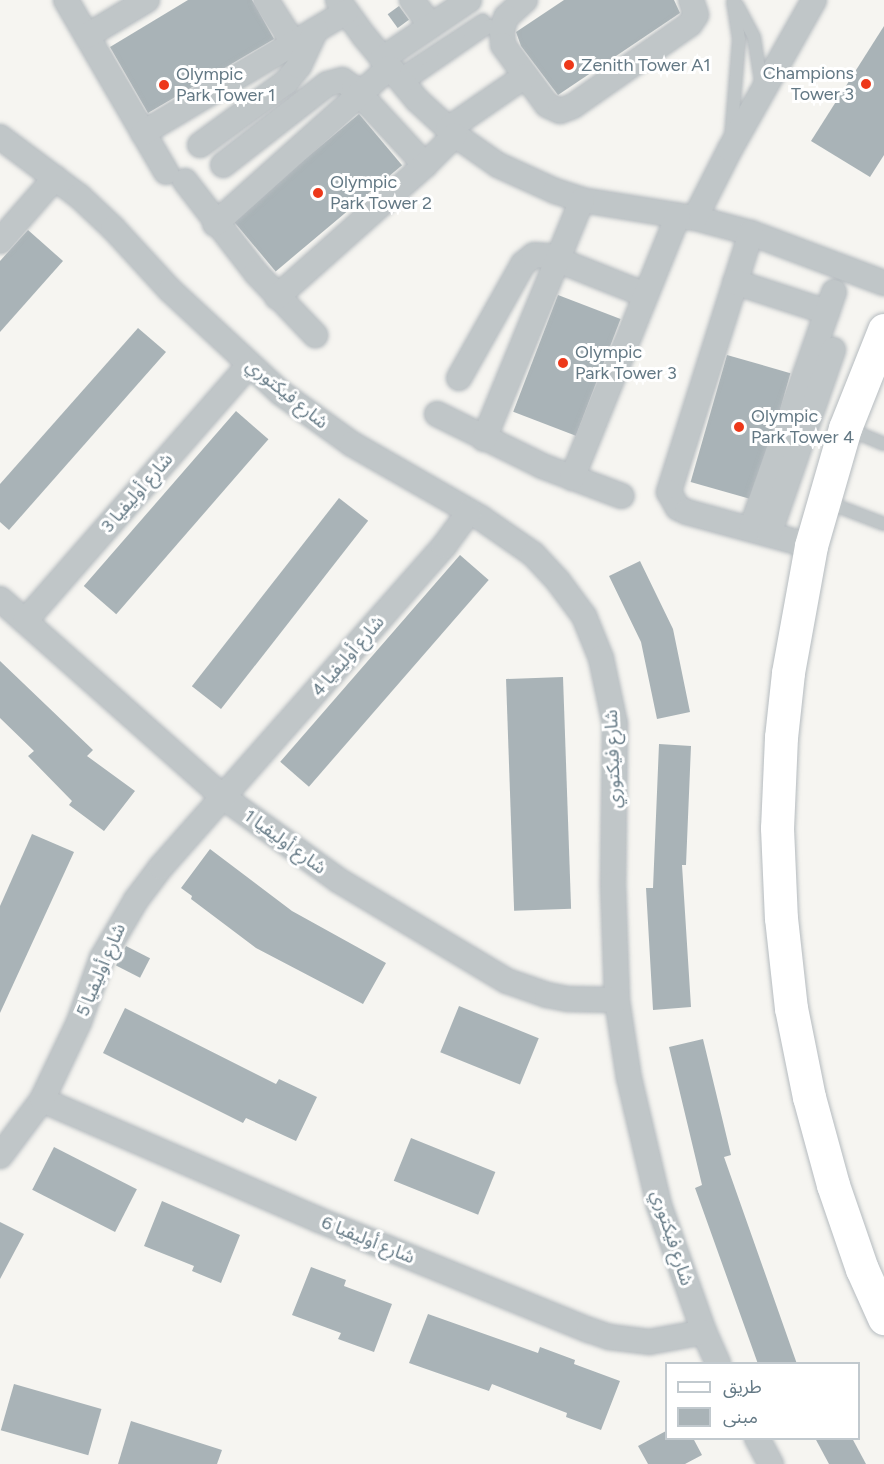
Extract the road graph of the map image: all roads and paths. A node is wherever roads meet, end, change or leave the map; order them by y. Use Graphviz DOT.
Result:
graph roads {
  1 [pos="66,0"];
  2 [pos="147,0"];
  3 [pos="266,0"];
  4 [pos="469,0"];
  5 [pos="525,0"];
  6 [pos="692,0"];
  7 [pos="814,0"];
  8 [pos="733,1"];
  9 [pos="342,6"];
  10 [pos="424,9"];
  11 [pos="487,23"];
  12 [pos="316,30"];
  13 [pos="87,36"];
  14 [pos="294,44"];
  15 [pos="393,73"];
  16 [pos="525,76"];
  17 [pos="763,94"];
  18 [pos="360,95"];
  19 [pos="143,132"];
  20 [pos="451,132"];
  21 [pos="0,137"];
  22 [pos="200,145"];
  23 [pos="730,149"];
  24 [pos="224,165"];
  25 [pos="425,165"];
  26 [pos="55,178"];
  27 [pos="582,200"];
  28 [pos="687,217"];
  29 [pos="215,224"];
  30 [pos="751,232"];
  31 [pos="0,241"];
  32 [pos="557,260"];
  33 [pos="735,282"];
  34 [pos="884,284"];
  35 [pos="646,295"];
  36 [pos="277,297"];
  37 [pos="884,330"];
  38 [pos="315,335"];
  39 [pos="833,350"];
  40 [pos="249,365"];
  41 [pos="459,378"];
  42 [pos="437,414"];
  43 [pos="845,428"];
  44 [pos="484,439"];
  45 [pos="884,444"];
  46 [pos="572,478"];
  47 [pos="622,496"];
  48 [pos="823,500"];
  49 [pos="469,512"];
  50 [pos="884,524"];
  51 [pos="760,532"];
  52 [pos="811,546"];
  53 [pos="0,598"];
  54 [pos="25,621"];
  55 [pos="223,797"];
  56 [pos="617,1000"];
  57 [pos="42,1100"];
  58 [pos="0,1156"];
  59 [pos="884,1318"];
  60 [pos="704,1332"];
  61 [pos="717,1362"];
  62 [pos="758,1440"];
  63 [pos="771,1464"];
  1 -- 13 [label="street"];
  2 -- 13 [label="street"];
  3 -- 14 [label="street"];
  4 -- 10 [label="street"];
  5 -- 16 [label="street"];
  6 -- 16 [label="street"];
  7 -- 17 [label="street"];
  8 -- 17 [label="lane"];
  8 -- 23 [label="lane"];
  9 -- 12 [label="street"];
  9 -- 15 [label="street"];
  10 -- 15 [label="street"];
  11 -- 15 [label="lane"];
  12 -- 14 [label="street"];
  12 -- 22 [label="street"];
  13 -- 19 [label="street"];
  14 -- 19 [label="street"];
  15 -- 18 [label="street"];
  15 -- 20 [label="street"];
  16 -- 20 [label="street"];
  17 -- 23 [label="street"];
  18 -- 24 [label="street"];
  18 -- 25 [label="street"];
  18 -- 29 [label="street"];
  19 -- 29 [label="street"];
  20 -- 25 [label="street"];
  20 -- 27 [label="street"];
  21 -- 26 [label="street, شارع فيكتوري"];
  23 -- 28 [label="street"];
  25 -- 36 [label="street"];
  26 -- 31 [label="street"];
  26 -- 40 [label="street, شارع فيكتوري"];
  27 -- 28 [label="street"];
  27 -- 32 [label="street"];
  28 -- 30 [label="street"];
  28 -- 35 [label="street"];
  29 -- 36 [label="street"];
  30 -- 33 [label="street"];
  30 -- 34 [label="street"];
  32 -- 35 [label="street"];
  32 -- 41 [label="street"];
  32 -- 44 [label="street"];
  33 -- 51 [label="street"];
  33 -- 51 [label="street"];
  35 -- 46 [label="street"];
  36 -- 38 [label="street"];
  37 -- 43 [label="main road"];
  39 -- 51 [label="street"];
  40 -- 49 [label="street, شارع فيكتوري"];
  40 -- 54 [label="street, شارع أوليفيا 3"];
  42 -- 44 [label="street"];
  43 -- 45 [label="lane"];
  43 -- 48 [label="main road"];
  44 -- 46 [label="street"];
  46 -- 47 [label="street"];
  48 -- 50 [label="lane"];
  48 -- 52 [label="main road"];
  49 -- 55 [label="street, شارع أوليفيا 4"];
  49 -- 56 [label="street, شارع فيكتوري"];
  51 -- 52 [label="street"];
  52 -- 59 [label="main road"];
  53 -- 54 [label="street, شارع أوليفيا 1"];
  54 -- 55 [label="street, شارع أوليفيا 1"];
  55 -- 56 [label="street, شارع أوليفيا 1"];
  55 -- 57 [label="street, شارع أوليفيا 5"];
  56 -- 60 [label="street, شارع فيكتوري"];
  57 -- 58 [label="street, شارع أوليفيا 5"];
  57 -- 60 [label="street, شارع أوليفيا 6"];
  60 -- 61 [label="street, شارع فيكتوري"];
  62 -- 63 [label="street"];
}
